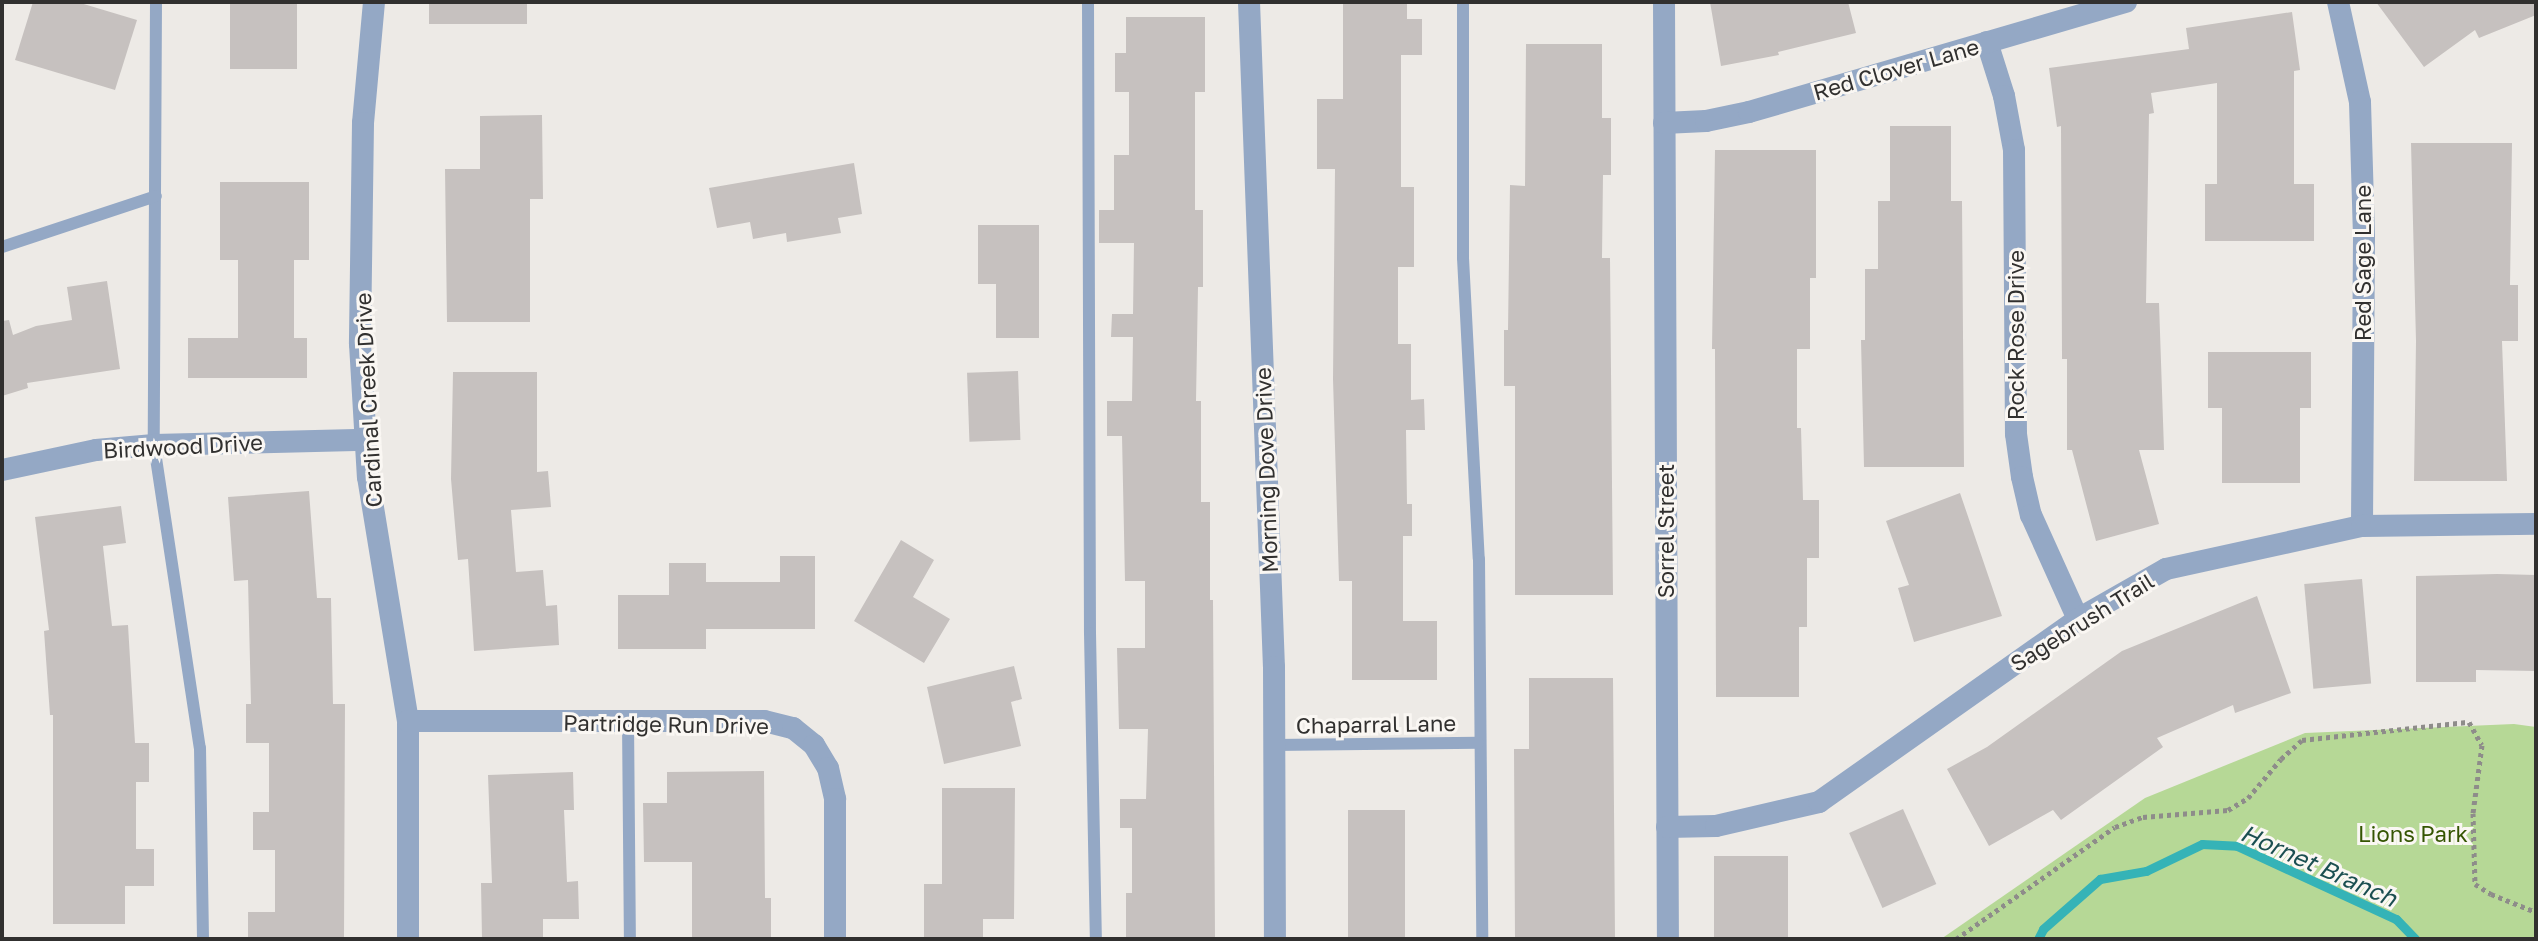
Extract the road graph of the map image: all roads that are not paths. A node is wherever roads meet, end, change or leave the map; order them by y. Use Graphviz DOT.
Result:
graph roads {
  1 [pos="156,2"];
  2 [pos="374,2"];
  3 [pos="1088,2"];
  4 [pos="1249,2"];
  5 [pos="1463,2"];
  6 [pos="1664,2"];
  7 [pos="2126,2"];
  8 [pos="2338,2"];
  9 [pos="1987,42"];
  10 [pos="1664,123"];
  11 [pos="156,196"];
  12 [pos="2,247"];
  13 [pos="366,440"];
  14 [pos="154,445"];
  15 [pos="2,470"];
  16 [pos="2536,524"];
  17 [pos="2362,526"];
  18 [pos="2078,619"];
  19 [pos="408,721"];
  20 [pos="628,721"];
  21 [pos="1478,743"];
  22 [pos="1274,745"];
  23 [pos="1667,827"];
  24 [pos="203,939"];
  25 [pos="408,939"];
  26 [pos="630,939"];
  27 [pos="835,939"];
  28 [pos="1096,939"];
  29 [pos="1275,939"];
  30 [pos="1482,939"];
  31 [pos="1668,939"];
  1 -- 11 [label="lane"];
  2 -- 13 [label="street, Cardinal Creek Drive"];
  3 -- 28 [label="lane"];
  4 -- 22 [label="street, Morning Dove Drive"];
  5 -- 21 [label="lane"];
  6 -- 10 [label="street, Sorrel Street"];
  7 -- 9 [label="street, Red Clover Lane"];
  8 -- 17 [label="street, Red Sage Lane"];
  9 -- 10 [label="street, Red Clover Lane"];
  9 -- 18 [label="street, Rock Rose Drive"];
  10 -- 23 [label="street, Sorrel Street"];
  11 -- 12 [label="lane"];
  11 -- 14 [label="lane"];
  13 -- 14 [label="street, Birdwood Drive"];
  13 -- 19 [label="street, Cardinal Creek Drive"];
  14 -- 15 [label="street, Birdwood Drive"];
  14 -- 24 [label="lane"];
  16 -- 17 [label="street, Sagebrush Trail"];
  17 -- 18 [label="street, Sagebrush Trail"];
  18 -- 23 [label="street, Sagebrush Trail"];
  19 -- 20 [label="street, Partridge Run Drive"];
  19 -- 25 [label="street, Cardinal Creek Drive"];
  20 -- 26 [label="lane"];
  20 -- 27 [label="street, Partridge Run Drive"];
  21 -- 22 [label="lane, Chaparral Lane"];
  21 -- 30 [label="lane"];
  22 -- 29 [label="street, Morning Dove Drive"];
  23 -- 31 [label="street, Sorrel Street"];
}
